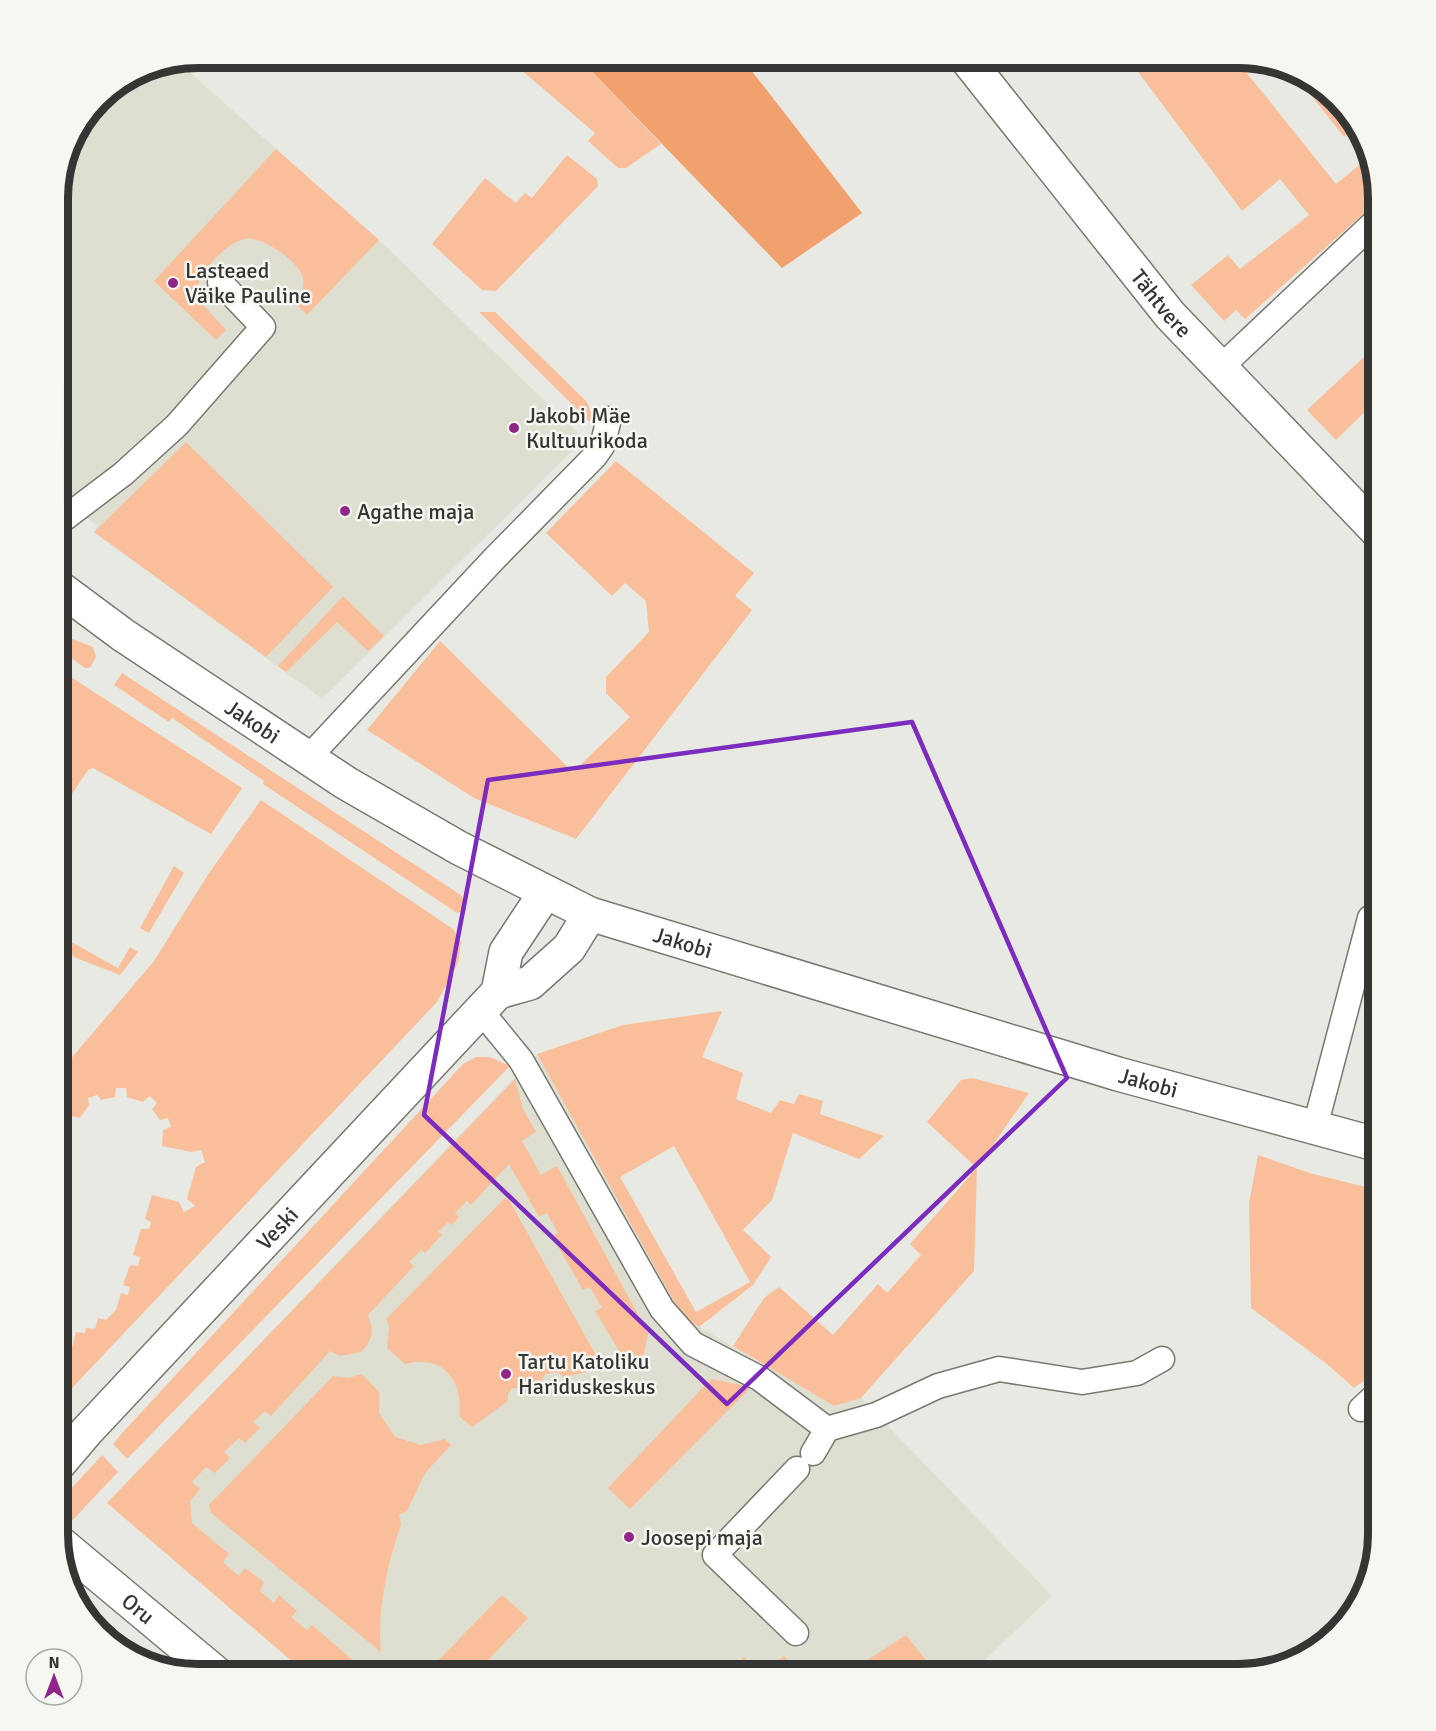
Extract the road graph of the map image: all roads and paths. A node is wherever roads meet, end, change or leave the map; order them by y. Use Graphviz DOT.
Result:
graph roads {
  1 [pos="974,68"];
  2 [pos="1368,228"];
  3 [pos="220,282"];
  4 [pos="1221,367"];
  5 [pos="609,419"];
  6 [pos="68,516"];
  7 [pos="1368,521"];
  8 [pos="68,594"];
  9 [pos="308,758"];
  10 [pos="545,893"];
  11 [pos="590,914"];
  12 [pos="1368,929"];
  13 [pos="489,1002"];
  14 [pos="1315,1127"];
  15 [pos="1368,1142"];
  16 [pos="1162,1359"];
  17 [pos="1368,1402"];
  18 [pos="1361,1409"];
  19 [pos="827,1429"];
  20 [pos="68,1453"];
  21 [pos="69,1551"];
  22 [pos="796,1633"];
  23 [pos="205,1664"];
  1 -- 4 [label="street, Tähtvere"];
  2 -- 4 [label="lane"];
  3 -- 6 [label="lane"];
  4 -- 7 [label="street, Tähtvere"];
  5 -- 9 [label="lane"];
  8 -- 9 [label="street, Jakobi"];
  9 -- 10 [label="street, Jakobi"];
  10 -- 11 [label="street, Jakobi"];
  10 -- 13 [label="street"];
  11 -- 13 [label="street"];
  11 -- 14 [label="street, Jakobi"];
  12 -- 14 [label="lane"];
  13 -- 19 [label="lane"];
  13 -- 20 [label="street, Veski"];
  14 -- 15 [label="street, Jakobi"];
  16 -- 19 [label="lane"];
  17 -- 18 [label="lane"];
  19 -- 22 [label="lane"];
  21 -- 23 [label="street, Oru"];
}
